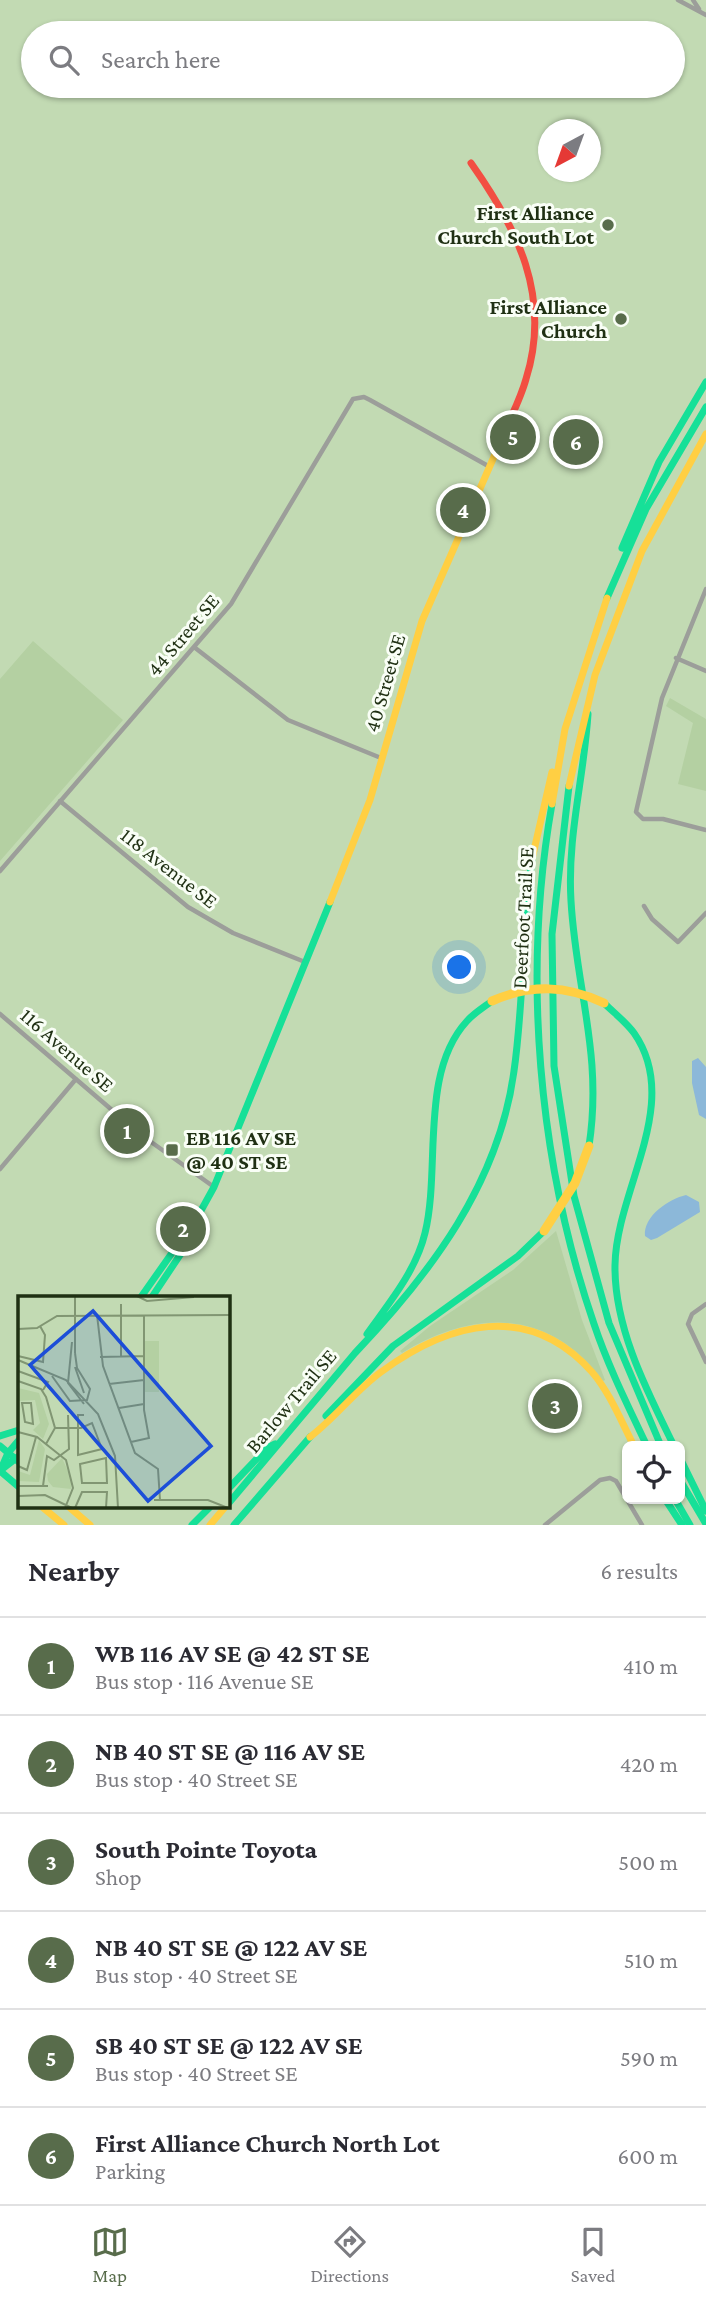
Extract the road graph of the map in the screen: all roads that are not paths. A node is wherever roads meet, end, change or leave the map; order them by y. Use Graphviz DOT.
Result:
graph roads {
  1 [pos="678,0"];
  2 [pos="693,0"];
  3 [pos="699,9"];
  4 [pos="706,15"];
  5 [pos="471,163"];
  6 [pos="706,382"];
  7 [pos="706,407"];
  8 [pos="706,434"];
  9 [pos="490,467"];
  10 [pos="706,589"];
  11 [pos="607,599"];
  12 [pos="194,647"];
  13 [pos="677,658"];
  14 [pos="706,671"];
  15 [pos="588,698"];
  16 [pos="564,737"];
  17 [pos="381,758"];
  18 [pos="60,801"];
  19 [pos="706,830"];
  20 [pos="0,870"];
  21 [pos="644,905"];
  22 [pos="706,913"];
  23 [pos="306,962"];
  24 [pos="0,1014"];
  25 [pos="76,1079"];
  26 [pos="0,1169"];
  27 [pos="214,1187"];
  28 [pos="198,1216"];
  29 [pos="142,1296"];
  30 [pos="153,1296"];
  31 [pos="706,1304"];
  32 [pos="355,1353"];
  33 [pos="706,1362"];
  34 [pos="18,1430"];
  35 [pos="0,1436"];
  36 [pos="310,1437"];
  37 [pos="631,1441"];
  38 [pos="645,1441"];
  39 [pos="659,1441"];
  40 [pos="672,1441"];
  41 [pos="278,1443"];
  42 [pos="0,1446"];
  43 [pos="16,1458"];
  44 [pos="685,1468"];
  45 [pos="0,1471"];
  46 [pos="18,1486"];
  47 [pos="229,1488"];
  48 [pos="685,1488"];
  49 [pos="229,1503"];
  50 [pos="668,1504"];
  51 [pos="678,1504"];
  52 [pos="42,1507"];
  53 [pos="69,1507"];
  54 [pos="210,1507"];
  55 [pos="225,1507"];
  56 [pos="706,1511"];
  57 [pos="706,1524"];
  58 [pos="64,1525"];
  59 [pos="90,1525"];
  60 [pos="192,1525"];
  61 [pos="210,1525"];
  62 [pos="234,1525"];
  63 [pos="545,1525"];
  64 [pos="642,1525"];
  65 [pos="682,1525"];
  66 [pos="690,1525"];
  1 -- 3 [label="street"];
  2 -- 3 [label="street"];
  3 -- 4 [label="street"];
  5 -- 9 [label="main road, 40 Street SE"];
  6 -- 11 [label="main road"];
  7 -- 11 [label="main road, Deerfoot Trail SE"];
  8 -- 15 [label="main road, Deerfoot Trail SE"];
  9 -- 12 [label="street, 44 Street SE"];
  9 -- 17 [label="main road, 40 Street SE"];
  10 -- 13 [label="street"];
  11 -- 16 [label="main road, Deerfoot Trail SE"];
  12 -- 17 [label="street"];
  12 -- 18 [label="street, 44 Street SE"];
  13 -- 14 [label="street"];
  13 -- 19 [label="street"];
  15 -- 36 [label="main road, bridge"];
  15 -- 39 [label="main road, Deerfoot Trail SE"];
  16 -- 32 [label="main road"];
  16 -- 38 [label="main road, Deerfoot Trail SE"];
  17 -- 23 [label="main road, 40 Street SE"];
  18 -- 20 [label="street, 44 Street SE"];
  18 -- 23 [label="street, 118 Avenue SE"];
  21 -- 22 [label="street"];
  23 -- 27 [label="main road, 40 Street SE"];
  24 -- 25 [label="street, 116 Avenue SE"];
  25 -- 26 [label="street"];
  25 -- 27 [label="street, 116 Avenue SE"];
  27 -- 28 [label="main road, 40 Street SE"];
  28 -- 29 [label="main road, 40 Street SE"];
  28 -- 30 [label="main road, 40 Street SE"];
  31 -- 33 [label="street"];
  32 -- 40 [label="main road, bridge"];
  32 -- 41 [label="main road, Barlow Trail SE"];
  34 -- 35 [label="main road"];
  36 -- 37 [label="main road"];
  36 -- 62 [label="main road, Barlow Trail SE"];
  41 -- 47 [label="main road"];
  41 -- 49 [label="main road, Barlow Trail SE"];
  42 -- 43 [label="main road"];
  43 -- 45 [label="main road"];
  44 -- 56 [label="main road"];
  45 -- 46 [label="main road"];
  48 -- 57 [label="main road"];
  50 -- 65 [label="main road"];
  51 -- 66 [label="main road"];
  52 -- 58 [label="main road"];
  53 -- 59 [label="main road"];
  54 -- 60 [label="main road"];
  55 -- 61 [label="main road, Barlow Trail SE"];
  63 -- 64 [label="street"];
}
